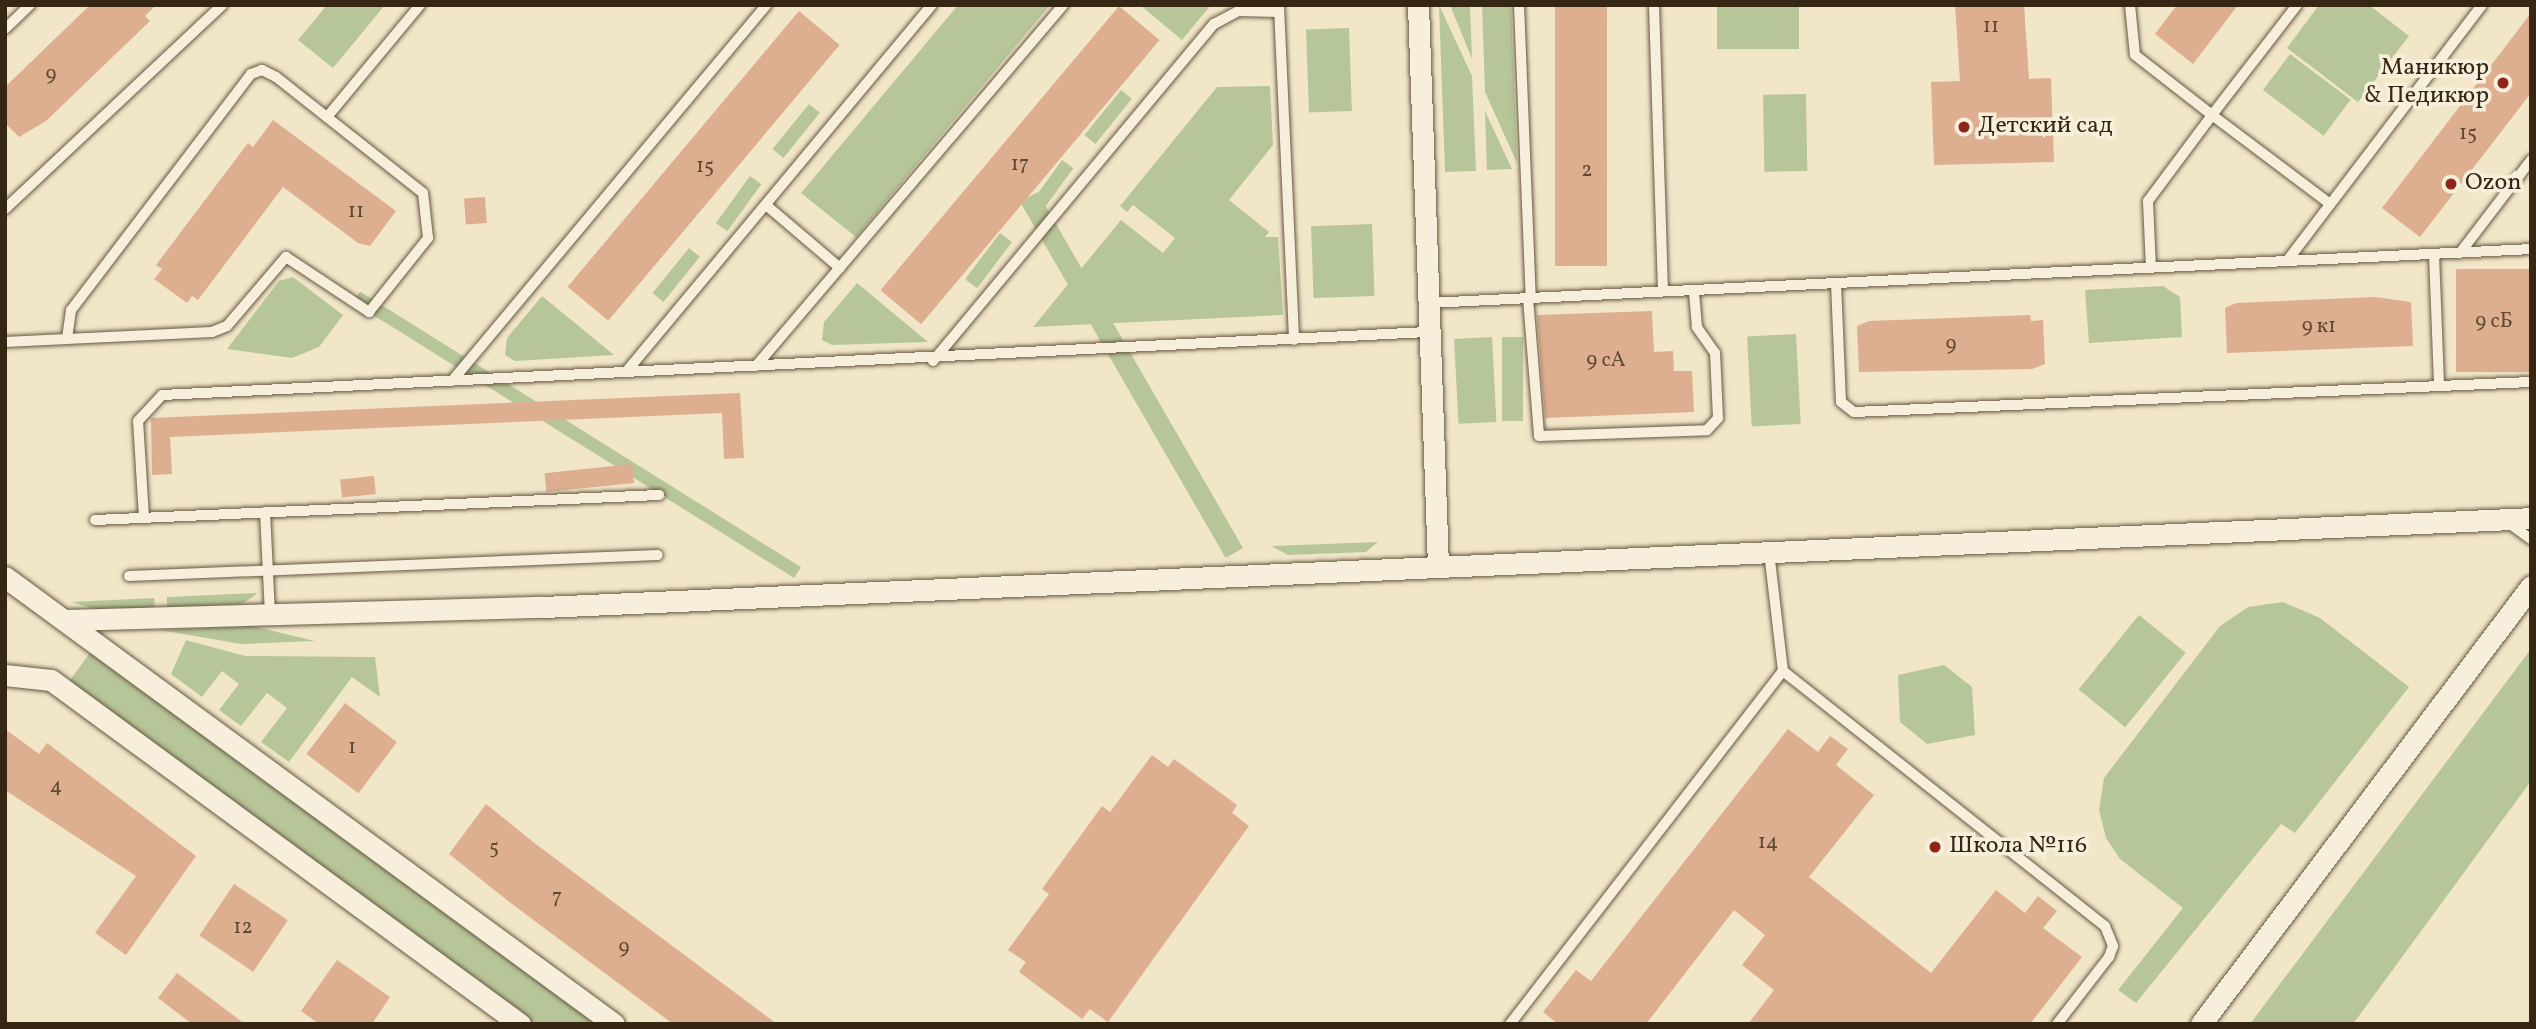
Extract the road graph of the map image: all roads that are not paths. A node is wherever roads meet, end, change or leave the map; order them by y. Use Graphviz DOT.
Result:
graph roads {
  1 [pos="30,5"];
  2 [pos="222,5"];
  3 [pos="419,5"];
  4 [pos="766,5"];
  5 [pos="932,5"];
  6 [pos="1063,5"];
  7 [pos="1418,5"];
  8 [pos="1519,5"];
  9 [pos="1654,5"];
  10 [pos="2130,5"];
  11 [pos="2297,5"];
  12 [pos="2482,5"];
  13 [pos="1279,9"];
  14 [pos="5,29"];
  15 [pos="2212,115"];
  16 [pos="327,117"];
  17 [pos="2531,160"];
  18 [pos="2330,204"];
  19 [pos="766,205"];
  20 [pos="5,209"];
  21 [pos="2531,249"];
  22 [pos="2460,253"];
  23 [pos="2434,254"];
  24 [pos="2287,261"];
  25 [pos="840,268"];
  26 [pos="2151,268"];
  27 [pos="1836,283"];
  28 [pos="1694,290"];
  29 [pos="1663,291"];
  30 [pos="1530,298"];
  31 [pos="1428,303"];
  32 [pos="1429,332"];
  33 [pos="67,338"];
  34 [pos="1294,340"];
  35 [pos="5,342"];
  36 [pos="933,361"];
  37 [pos="756,366"];
  38 [pos="626,372"];
  39 [pos="452,381"];
  40 [pos="2531,382"];
  41 [pos="2440,386"];
  42 [pos="659,495"];
  43 [pos="265,512"];
  44 [pos="144,518"];
  45 [pos="2531,518"];
  46 [pos="95,520"];
  47 [pos="2490,520"];
  48 [pos="2531,539"];
  49 [pos="1769,552"];
  50 [pos="658,555"];
  51 [pos="1438,566"];
  52 [pos="268,570"];
  53 [pos="129,576"];
  54 [pos="5,577"];
  55 [pos="2531,586"];
  56 [pos="270,615"];
  57 [pos="66,620"];
  58 [pos="1783,671"];
  59 [pos="5,675"];
  60 [pos="520,1024"];
  61 [pos="614,1024"];
  62 [pos="1510,1024"];
  63 [pos="2057,1024"];
  64 [pos="2201,1024"];
  1 -- 14 [label="lane"];
  2 -- 20 [label="lane"];
  3 -- 16 [label="lane"];
  4 -- 39 [label="lane"];
  5 -- 19 [label="lane"];
  6 -- 25 [label="lane"];
  7 -- 31 [label="street"];
  8 -- 30 [label="lane"];
  9 -- 29 [label="lane"];
  10 -- 15 [label="lane"];
  11 -- 15 [label="lane"];
  12 -- 18 [label="lane"];
  13 -- 34 [label="lane"];
  13 -- 36 [label="lane"];
  15 -- 18 [label="lane"];
  15 -- 26 [label="lane"];
  16 -- 33 [label="lane"];
  16 -- 33 [label="lane"];
  17 -- 22 [label="lane"];
  18 -- 24 [label="lane"];
  19 -- 25 [label="lane"];
  19 -- 38 [label="lane"];
  21 -- 22 [label="lane"];
  22 -- 23 [label="lane"];
  23 -- 24 [label="lane"];
  23 -- 41 [label="lane"];
  24 -- 26 [label="lane"];
  25 -- 37 [label="lane"];
  26 -- 27 [label="lane"];
  27 -- 28 [label="lane"];
  27 -- 41 [label="lane"];
  28 -- 29 [label="lane"];
  28 -- 30 [label="lane"];
  29 -- 30 [label="lane"];
  30 -- 31 [label="lane"];
  31 -- 32 [label="street"];
  32 -- 34 [label="lane"];
  32 -- 51 [label="street"];
  33 -- 35 [label="lane"];
  34 -- 36 [label="lane"];
  36 -- 37 [label="lane"];
  37 -- 38 [label="lane"];
  38 -- 39 [label="lane"];
  39 -- 44 [label="lane"];
  40 -- 41 [label="lane"];
  42 -- 43 [label="lane"];
  43 -- 44 [label="lane"];
  43 -- 52 [label="lane"];
  44 -- 46 [label="lane"];
  45 -- 47 [label="street"];
  47 -- 48 [label="lane"];
  47 -- 49 [label="street"];
  49 -- 51 [label="street"];
  49 -- 58 [label="lane"];
  50 -- 52 [label="lane"];
  51 -- 56 [label="street"];
  52 -- 53 [label="lane"];
  52 -- 56 [label="lane"];
  54 -- 57 [label="street"];
  55 -- 64 [label="street"];
  56 -- 57 [label="street"];
  57 -- 61 [label="street"];
  58 -- 62 [label="lane"];
  58 -- 63 [label="lane"];
  59 -- 60 [label="street"];
}
